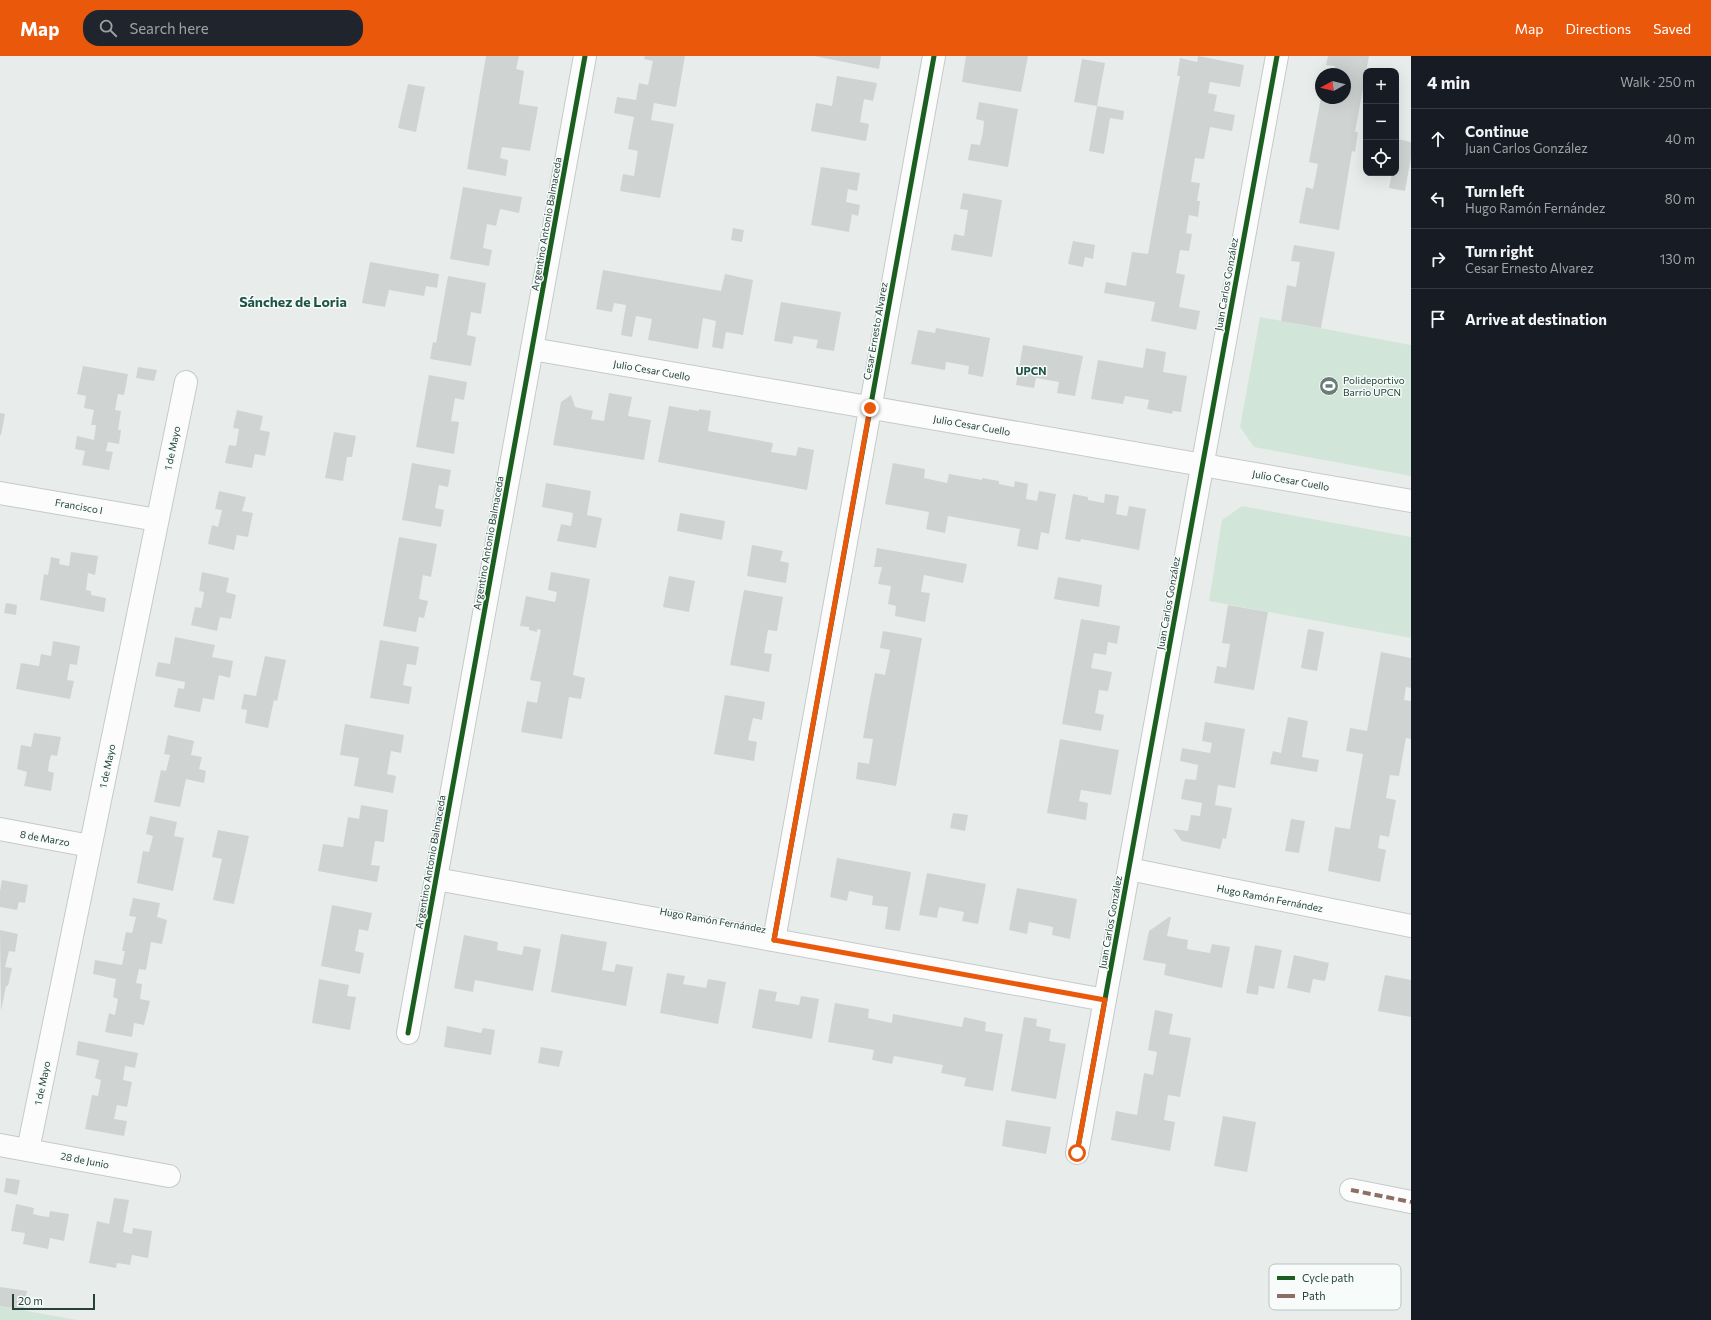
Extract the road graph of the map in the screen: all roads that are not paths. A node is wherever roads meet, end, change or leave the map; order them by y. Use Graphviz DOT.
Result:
graph roads {
  1 [pos="585,56"];
  2 [pos="934,56"];
  3 [pos="1277,56"];
  4 [pos="532,349"];
  5 [pos="186,382"];
  6 [pos="870,408"];
  7 [pos="1202,465"];
  8 [pos="0,493"];
  9 [pos="1411,501"];
  10 [pos="157,520"];
  11 [pos="0,829"];
  12 [pos="90,846"];
  13 [pos="1129,869"];
  14 [pos="436,879"];
  15 [pos="1411,926"];
  16 [pos="774,940"];
  17 [pos="1105,1000"];
  18 [pos="408,1033"];
  19 [pos="0,1145"];
  20 [pos="28,1150"];
  21 [pos="1077,1153"];
  22 [pos="169,1176"];
  23 [pos="1351,1190"];
  24 [pos="1411,1202"];
  1 -- 4 [label="street, Argentino Antonio Balmaceda"];
  2 -- 6 [label="street, Cesar Ernesto Alvarez"];
  3 -- 7 [label="street, Juan Carlos González"];
  4 -- 6 [label="street, Julio Cesar Cuello"];
  4 -- 14 [label="street, Argentino Antonio Balmaceda"];
  5 -- 10 [label="street, 1 de Mayo"];
  6 -- 7 [label="street, Julio Cesar Cuello"];
  6 -- 16 [label="street, Cesar Ernesto Alvarez"];
  7 -- 9 [label="street, Julio Cesar Cuello"];
  7 -- 13 [label="street, Juan Carlos González"];
  8 -- 10 [label="street, Francisco I"];
  10 -- 12 [label="street, 1 de Mayo"];
  11 -- 12 [label="street, 8 de Marzo"];
  12 -- 20 [label="street, 1 de Mayo"];
  13 -- 15 [label="street, Hugo Ramón Fernández"];
  13 -- 17 [label="street, Juan Carlos González"];
  14 -- 16 [label="street, Hugo Ramón Fernández"];
  14 -- 18 [label="street, Argentino Antonio Balmaceda"];
  16 -- 17 [label="street, Hugo Ramón Fernández"];
  17 -- 21 [label="street, Juan Carlos González"];
  19 -- 20 [label="street, 28 de Junio"];
  20 -- 22 [label="street, 28 de Junio"];
  23 -- 24 [label="street"];
}
